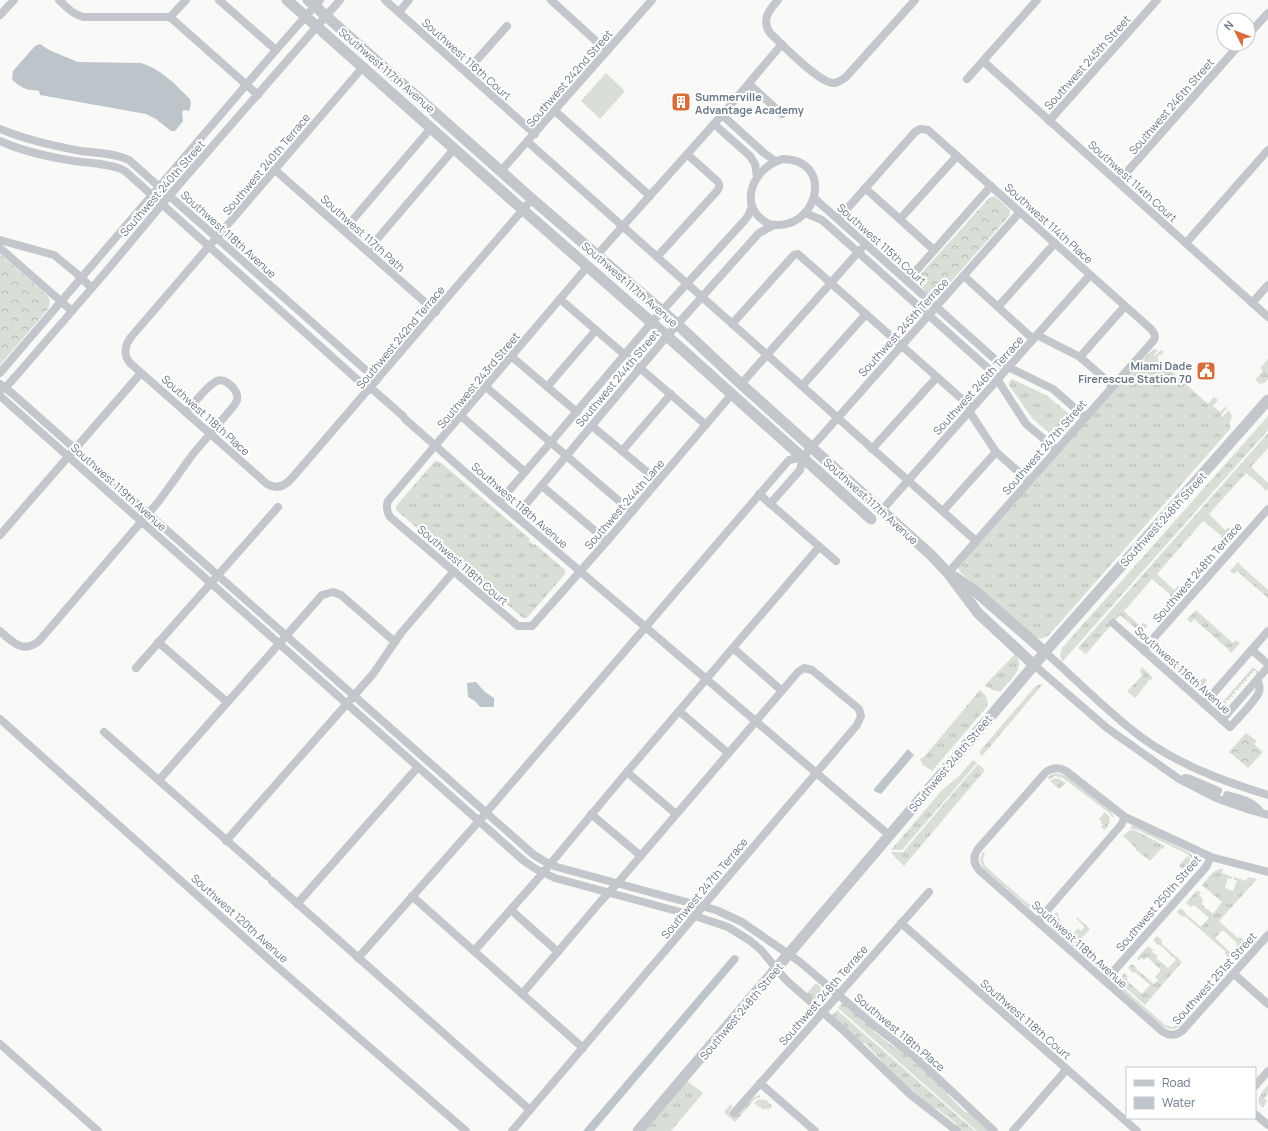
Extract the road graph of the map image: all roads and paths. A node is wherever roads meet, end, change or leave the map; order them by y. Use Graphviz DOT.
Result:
graph roads {
  1 [pos="14,0"];
  2 [pos="58,0"];
  3 [pos="186,0"];
  4 [pos="219,0"];
  5 [pos="287,0"];
  6 [pos="340,0"];
  7 [pos="385,0"];
  8 [pos="409,0"];
  9 [pos="551,0"];
  10 [pos="652,0"];
  11 [pos="778,0"];
  12 [pos="915,0"];
  13 [pos="1157,0"];
  14 [pos="1033,1"];
  15 [pos="314,2"];
  16 [pos="399,12"];
  17 [pos="1268,13"];
  18 [pos="0,15"];
  19 [pos="306,16"];
  20 [pos="326,16"];
  21 [pos="170,18"];
  22 [pos="317,26"];
  23 [pos="507,26"];
  24 [pos="1256,26"];
  25 [pos="782,44"];
  26 [pos="276,50"];
  27 [pos="607,51"];
  28 [pos="1233,52"];
  29 [pos="983,61"];
  30 [pos="363,67"];
  31 [pos="466,72"];
  32 [pos="967,79"];
  33 [pos="749,84"];
  34 [pos="247,85"];
  35 [pos="258,94"];
  36 [pos="555,111"];
  37 [pos="782,114"];
  38 [pos="722,115"];
  39 [pos="1049,121"];
  40 [pos="714,124"];
  41 [pos="431,128"];
  42 [pos="0,129"];
  43 [pos="535,134"];
  44 [pos="0,141"];
  45 [pos="528,142"];
  46 [pos="454,149"];
  47 [pos="1268,150"];
  48 [pos="687,154"];
  49 [pos="957,156"];
  50 [pos="775,162"];
  51 [pos="275,170"];
  52 [pos="501,171"];
  53 [pos="757,177"];
  54 [pos="1118,182"];
  55 [pos="159,186"];
  56 [pos="991,186"];
  57 [pos="865,188"];
  58 [pos="152,195"];
  59 [pos="169,196"];
  60 [pos="650,196"];
  61 [pos="532,198"];
  62 [pos="814,198"];
  63 [pos="162,204"];
  64 [pos="752,206"];
  65 [pos="522,209"];
  66 [pos="1020,212"];
  67 [pos="804,213"];
  68 [pos="838,219"];
  69 [pos="900,220"];
  70 [pos="774,225"];
  71 [pos="623,226"];
  72 [pos="344,230"];
  73 [pos="217,238"];
  74 [pos="0,240"];
  75 [pos="1186,243"];
  76 [pos="16,244"];
  77 [pos="866,244"];
  78 [pos="1055,244"];
  79 [pos="210,247"];
  80 [pos="0,248"];
  81 [pos="934,250"];
  82 [pos="367,251"];
  83 [pos="858,253"];
  84 [pos="597,254"];
  85 [pos="658,257"];
  86 [pos="11,258"];
  87 [pos="588,266"];
  88 [pos="1090,275"];
  89 [pos="964,276"];
  90 [pos="81,278"];
  91 [pos="907,281"];
  92 [pos="831,283"];
  93 [pos="688,284"];
  94 [pos="1268,285"];
  95 [pos="92,288"];
  96 [pos="702,297"];
  97 [pos="560,299"];
  98 [pos="61,302"];
  99 [pos="1252,303"];
  100 [pos="938,305"];
  101 [pos="1125,306"];
  102 [pos="998,307"];
  103 [pos="72,311"];
  104 [pos="436,312"];
  105 [pos="662,312"];
  106 [pos="866,314"];
  107 [pos="928,315"];
  108 [pos="1268,317"];
  109 [pos="652,322"];
  110 [pos="677,324"];
  111 [pos="732,324"];
  112 [pos="596,330"];
  113 [pos="667,336"];
  114 [pos="1155,336"];
  115 [pos="1035,337"];
  116 [pos="902,346"];
  117 [pos="126,349"];
  118 [pos="623,353"];
  119 [pos="767,355"];
  120 [pos="512,357"];
  121 [pos="1080,357"];
  122 [pos="1007,368"];
  123 [pos="642,369"];
  124 [pos="141,372"];
  125 [pos="0,373"];
  126 [pos="937,377"];
  127 [pos="998,379"];
  128 [pos="377,380"];
  129 [pos="741,384"];
  130 [pos="802,386"];
  131 [pos="1113,386"];
  132 [pos="2,387"];
  133 [pos="486,387"];
  134 [pos="547,387"];
  135 [pos="370,389"];
  136 [pos="670,394"];
  137 [pos="732,394"];
  138 [pos="0,396"];
  139 [pos="1268,400"];
  140 [pos="970,410"];
  141 [pos="186,412"];
  142 [pos="577,412"];
  143 [pos="461,416"];
  144 [pos="837,418"];
  145 [pos="1085,418"];
  146 [pos="706,425"];
  147 [pos="592,426"];
  148 [pos="210,434"];
  149 [pos="551,442"];
  150 [pos="436,446"];
  151 [pos="812,447"];
  152 [pos="75,449"];
  153 [pos="872,449"];
  154 [pos="1056,450"];
  155 [pos="622,451"];
  156 [pos="996,452"];
  157 [pos="567,456"];
  158 [pos="68,457"];
  159 [pos="803,457"];
  160 [pos="525,472"];
  161 [pos="907,480"];
  162 [pos="658,481"];
  163 [pos="1029,481"];
  164 [pos="281,486"];
  165 [pos="542,486"];
  166 [pos="758,494"];
  167 [pos="499,502"];
  168 [pos="770,504"];
  169 [pos="278,507"];
  170 [pos="388,509"];
  171 [pos="1268,509"];
  172 [pos="882,510"];
  173 [pos="942,511"];
  174 [pos="632,512"];
  175 [pos="148,513"];
  176 [pos="516,516"];
  177 [pos="871,519"];
  178 [pos="141,521"];
  179 [pos="0,535"];
  180 [pos="606,541"];
  181 [pos="976,541"];
  182 [pos="819,547"];
  183 [pos="836,561"];
  184 [pos="454,571"];
  185 [pos="581,571"];
  186 [pos="948,573"];
  187 [pos="218,575"];
  188 [pos="211,583"];
  189 [pos="1113,623"];
  190 [pos="532,626"];
  191 [pos="646,626"];
  192 [pos="0,631"];
  193 [pos="1268,631"];
  194 [pos="286,636"];
  195 [pos="158,642"];
  196 [pos="395,642"];
  197 [pos="279,644"];
  198 [pos="733,648"];
  199 [pos="1143,650"];
  200 [pos="1252,650"];
  201 [pos="1045,652"];
  202 [pos="1268,664"];
  203 [pos="1034,665"];
  204 [pos="1268,667"];
  205 [pos="136,668"];
  206 [pos="707,679"];
  207 [pos="782,690"];
  208 [pos="354,696"];
  209 [pos="227,702"];
  210 [pos="347,704"];
  211 [pos="1204,704"];
  212 [pos="679,711"];
  213 [pos="0,719"];
  214 [pos="755,722"];
  215 [pos="104,732"];
  216 [pos="728,753"];
  217 [pos="418,767"];
  218 [pos="627,772"];
  219 [pos="816,773"];
  220 [pos="1174,776"];
  221 [pos="159,780"];
  222 [pos="1238,786"];
  223 [pos="1218,791"];
  224 [pos="1268,795"];
  225 [pos="486,813"];
  226 [pos="591,814"];
  227 [pos="676,814"];
  228 [pos="1265,814"];
  229 [pos="1125,817"];
  230 [pos="479,821"];
  231 [pos="889,835"];
  232 [pos="226,840"];
  233 [pos="641,856"];
  234 [pos="1211,857"];
  235 [pos="549,864"];
  236 [pos="1268,872"];
  237 [pos="543,873"];
  238 [pos="617,883"];
  239 [pos="608,892"];
  240 [pos="929,892"];
  241 [pos="412,896"];
  242 [pos="297,904"];
  243 [pos="703,907"];
  244 [pos="510,910"];
  245 [pos="695,916"];
  246 [pos="1038,921"];
  247 [pos="901,923"];
  248 [pos="1268,935"];
  249 [pos="474,951"];
  250 [pos="558,952"];
  251 [pos="789,955"];
  252 [pos="358,958"];
  253 [pos="776,969"];
  254 [pos="1234,974"];
  255 [pos="1104,980"];
  256 [pos="522,994"];
  257 [pos="838,994"];
  258 [pos="1268,1004"];
  259 [pos="823,1012"];
  260 [pos="1176,1034"];
  261 [pos="0,1044"];
  262 [pos="583,1048"];
  263 [pos="1067,1069"];
  264 [pos="1268,1072"];
  265 [pos="760,1083"];
  266 [pos="1256,1085"];
  267 [pos="530,1110"];
  268 [pos="734,1113"];
  269 [pos="1256,1115"];
  270 [pos="1268,1125"];
  271 [pos="98,1131"];
  272 [pos="466,1131"];
  273 [pos="512,1131"];
  274 [pos="638,1131"];
  275 [pos="815,1131"];
  276 [pos="957,1131"];
  277 [pos="994,1131"];
  278 [pos="1013,1131"];
  279 [pos="1137,1131"];
  1 -- 18 [label="street"];
  2 -- 21 [label="street"];
  3 -- 21 [label="street"];
  4 -- 26 [label="street"];
  5 -- 19 [label="street, Southwest 117th Avenue"];
  6 -- 20 [label="street, Southwest 240th Street"];
  7 -- 16 [label="street, Southwest 116th Court"];
  8 -- 16 [label="street"];
  9 -- 27 [label="street"];
  10 -- 27 [label="street, Southwest 242nd Street"];
  11 -- 25 [label="street"];
  12 -- 25 [label="street"];
  13 -- 39 [label="street, Southwest 245th Street"];
  14 -- 29 [label="street"];
  15 -- 19 [label="street, Southwest 240th Street"];
  15 -- 20 [label="street, Southwest 117th Avenue"];
  16 -- 31 [label="street, Southwest 116th Court"];
  17 -- 24 [label="street"];
  19 -- 22 [label="street, Southwest 117th Avenue"];
  19 -- 26 [label="street, Southwest 240th Street"];
  20 -- 22 [label="street, Southwest 240th Street"];
  20 -- 52 [label="street, Southwest 117th Avenue"];
  21 -- 34 [label="street"];
  22 -- 30 [label="street, Southwest 117th Avenue"];
  22 -- 35 [label="street, Southwest 240th Street"];
  23 -- 31 [label="street"];
  25 -- 33 [label="street"];
  26 -- 34 [label="street, Southwest 240th Street"];
  27 -- 36 [label="street, Southwest 242nd Street"];
  28 -- 54 [label="street, Southwest 246th Street"];
  29 -- 32 [label="street"];
  29 -- 39 [label="street, Southwest 114th Court"];
  30 -- 41 [label="street, Southwest 117th Avenue"];
  30 -- 51 [label="street, Southwest 240th Terrace"];
  31 -- 43 [label="street, Southwest 116th Court"];
  33 -- 37 [label="street"];
  33 -- 38 [label="street"];
  34 -- 35 [label="street"];
  34 -- 55 [label="street, Southwest 240th Street"];
  35 -- 59 [label="street, Southwest 240th Street"];
  36 -- 43 [label="street, Southwest 242nd Street"];
  36 -- 60 [label="street"];
  38 -- 40 [label="street"];
  38 -- 50 [label="street"];
  39 -- 54 [label="street, Southwest 114th Court"];
  40 -- 48 [label="street"];
  40 -- 53 [label="street"];
  41 -- 46 [label="street, Southwest 117th Avenue"];
  41 -- 72 [label="street"];
  42 -- 55 [label="street, Southwest 118th Avenue"];
  43 -- 45 [label="street, Southwest 242nd Street"];
  44 -- 58 [label="street, Southwest 118th Avenue"];
  45 -- 52 [label="street, Southwest 242nd Street"];
  45 -- 71 [label="street"];
  46 -- 65 [label="street, Southwest 117th Avenue"];
  46 -- 82 [label="street"];
  47 -- 75 [label="street"];
  48 -- 60 [label="street"];
  48 -- 85 [label="street"];
  49 -- 56 [label="street, Southwest 114th Place"];
  49 -- 57 [label="street, Southwest 114th Place"];
  49 -- 69 [label="street"];
  50 -- 53 [label="street"];
  50 -- 62 [label="street"];
  51 -- 72 [label="street, Southwest 117th Path"];
  51 -- 73 [label="street, Southwest 240th Terrace"];
  52 -- 61 [label="street, Southwest 117th Avenue"];
  53 -- 64 [label="street"];
  54 -- 75 [label="street, Southwest 114th Court"];
  55 -- 58 [label="street, Southwest 240th Street"];
  55 -- 59 [label="street, Southwest 118th Avenue"];
  56 -- 66 [label="street, Southwest 114th Place"];
  56 -- 81 [label="street"];
  57 -- 68 [label="street"];
  57 -- 69 [label="street"];
  58 -- 63 [label="street, Southwest 118th Avenue"];
  58 -- 90 [label="street, Southwest 240th Street"];
  59 -- 63 [label="street, Southwest 240th Street"];
  59 -- 73 [label="street, Southwest 118th Avenue"];
  60 -- 71 [label="street"];
  61 -- 65 [label="street, Southwest 242nd Terrace"];
  61 -- 84 [label="street, Southwest 117th Avenue"];
  62 -- 67 [label="street"];
  62 -- 68 [label="street, Southwest 115th Court"];
  63 -- 79 [label="street, Southwest 118th Avenue"];
  63 -- 95 [label="street, Southwest 240th Street"];
  64 -- 70 [label="street"];
  64 -- 93 [label="street, Southwest 244th Street"];
  65 -- 87 [label="street, Southwest 117th Avenue"];
  65 -- 104 [label="street, Southwest 242nd Terrace"];
  66 -- 78 [label="street, Southwest 114th Place"];
  66 -- 89 [label="street, Southwest 245th Terrace"];
  67 -- 70 [label="street"];
  67 -- 83 [label="street, Southwest 115th Court"];
  68 -- 77 [label="street, Southwest 115th Court"];
  69 -- 81 [label="street"];
  70 -- 96 [label="street, Southwest 244th Street"];
  71 -- 84 [label="street"];
  71 -- 85 [label="street"];
  72 -- 82 [label="street, Southwest 117th Path"];
  73 -- 79 [label="street, Southwest 240th Terrace"];
  73 -- 128 [label="street, Southwest 118th Avenue"];
  74 -- 76 [label="street"];
  75 -- 99 [label="street, Southwest 114th Court"];
  76 -- 86 [label="street"];
  76 -- 90 [label="street"];
  77 -- 83 [label="street"];
  77 -- 91 [label="street, Southwest 115th Court"];
  78 -- 88 [label="street, Southwest 114th Place"];
  78 -- 102 [label="street"];
  79 -- 117 [label="street, Southwest 240th Terrace"];
  79 -- 135 [label="street, Southwest 118th Avenue"];
  80 -- 86 [label="street"];
  81 -- 91 [label="street"];
  82 -- 104 [label="street, Southwest 117th Path"];
  83 -- 92 [label="street"];
  83 -- 107 [label="street, Southwest 115th Court"];
  84 -- 105 [label="street, Southwest 117th Avenue"];
  85 -- 93 [label="street"];
  86 -- 98 [label="street"];
  87 -- 97 [label="street, Southwest 243rd Street"];
  87 -- 109 [label="street, Southwest 117th Avenue"];
  88 -- 101 [label="street, Southwest 114th Place"];
  88 -- 115 [label="street, Southwest 246th Terrace"];
  89 -- 100 [label="street, Southwest 245th Terrace"];
  89 -- 102 [label="street"];
  90 -- 95 [label="street"];
  90 -- 98 [label="street, Southwest 240th Street"];
  91 -- 100 [label="street, Southwest 115th Court"];
  92 -- 106 [label="street"];
  92 -- 111 [label="street"];
  92 -- 119 [label="street"];
  93 -- 96 [label="street"];
  93 -- 105 [label="street, Southwest 244th Street"];
  94 -- 99 [label="street"];
  95 -- 103 [label="street, Southwest 240th Street"];
  96 -- 110 [label="street, Southwest 244th Street"];
  96 -- 111 [label="street"];
  97 -- 112 [label="street"];
  97 -- 120 [label="street, Southwest 243rd Street"];
  98 -- 103 [label="street"];
  98 -- 125 [label="street, Southwest 240th Street"];
  99 -- 108 [label="street, Southwest 114th Court"];
  100 -- 107 [label="street, Southwest 245th Terrace"];
  100 -- 122 [label="street, Southwest 115th Court"];
  101 -- 114 [label="street, Southwest 114th Place"];
  101 -- 121 [label="street"];
  102 -- 115 [label="street"];
  103 -- 132 [label="street, Southwest 240th Street"];
  104 -- 128 [label="street, Southwest 242nd Terrace"];
  105 -- 109 [label="street, Southwest 244th Street"];
  105 -- 110 [label="street, Southwest 117th Avenue"];
  106 -- 116 [label="street"];
  106 -- 130 [label="street"];
  107 -- 116 [label="street, Southwest 245th Terrace"];
  107 -- 127 [label="street, Southwest 115th Court"];
  109 -- 113 [label="street, Southwest 117th Avenue"];
  109 -- 118 [label="street, Southwest 244th Street"];
  110 -- 113 [label="street, Southwest 244th Street"];
  110 -- 129 [label="street, Southwest 117th Avenue"];
  111 -- 119 [label="street"];
  112 -- 118 [label="street"];
  112 -- 134 [label="street"];
  113 -- 123 [label="street, Southwest 244th Street"];
  113 -- 137 [label="street, Southwest 117th Avenue"];
  114 -- 131 [label="street, Southwest 247th Street"];
  115 -- 121 [label="street"];
  115 -- 122 [label="street, Southwest 246th Terrace"];
  116 -- 126 [label="street"];
  116 -- 144 [label="street, Southwest 245th Terrace"];
  117 -- 124 [label="street, Southwest 118th Place"];
  118 -- 123 [label="street"];
  118 -- 142 [label="street, Southwest 244th Street"];
  119 -- 129 [label="street"];
  119 -- 130 [label="street"];
  120 -- 133 [label="street, Southwest 243rd Street"];
  120 -- 134 [label="street"];
  121 -- 131 [label="street"];
  122 -- 127 [label="street, Southwest 246th Terrace"];
  122 -- 145 [label="street, Southwest 115th Court"];
  123 -- 136 [label="street"];
  123 -- 147 [label="street, Southwest 244th Street"];
  124 -- 141 [label="street, Southwest 118th Place"];
  124 -- 152 [label="street"];
  126 -- 140 [label="street"];
  126 -- 153 [label="street"];
  127 -- 140 [label="street, Southwest 246th Terrace"];
  127 -- 154 [label="street, Southwest 115th Court"];
  128 -- 135 [label="street, Southwest 242nd Terrace"];
  129 -- 151 [label="street, Southwest 117th Avenue"];
  130 -- 144 [label="street"];
  131 -- 145 [label="street, Southwest 247th Street"];
  132 -- 152 [label="street, Southwest 118th Place"];
  133 -- 143 [label="street, Southwest 243rd Street"];
  133 -- 149 [label="street"];
  134 -- 142 [label="street"];
  135 -- 150 [label="street, Southwest 118th Avenue"];
  135 -- 164 [label="street, Southwest 242nd Terrace"];
  136 -- 146 [label="street"];
  136 -- 155 [label="street"];
  137 -- 146 [label="street, Southwest 244th Lane"];
  137 -- 159 [label="street, Southwest 117th Avenue"];
  138 -- 158 [label="street, Southwest 119th Avenue"];
  139 -- 201 [label="street, Southwest 248th Street"];
  140 -- 156 [label="street"];
  140 -- 161 [label="street, Southwest 246th Terrace"];
  141 -- 148 [label="street, Southwest 118th Place"];
  141 -- 148 [label="street"];
  142 -- 149 [label="street, Southwest 244th Street"];
  143 -- 150 [label="street, Southwest 243rd Street"];
  143 -- 160 [label="street"];
  144 -- 151 [label="street, Southwest 245th Terrace"];
  144 -- 153 [label="street"];
  145 -- 154 [label="street, Southwest 247th Street"];
  146 -- 162 [label="street, Southwest 244th Lane"];
  147 -- 155 [label="street"];
  147 -- 157 [label="street, Southwest 244th Street"];
  148 -- 164 [label="street, Southwest 118th Place"];
  148 -- 175 [label="street"];
  149 -- 157 [label="street"];
  149 -- 160 [label="street, Southwest 244th Street"];
  150 -- 167 [label="street, Southwest 118th Avenue"];
  150 -- 170 [label="street, Southwest 243rd Street"];
  151 -- 159 [label="street, Southwest 245th Terrace"];
  151 -- 172 [label="street, Southwest 117th Avenue"];
  152 -- 158 [label="street"];
  152 -- 175 [label="street, Southwest 118th Place"];
  153 -- 161 [label="street"];
  154 -- 163 [label="street, Southwest 247th Street"];
  155 -- 162 [label="street"];
  156 -- 163 [label="street"];
  156 -- 173 [label="street"];
  157 -- 165 [label="street, Southwest 244th Street"];
  157 -- 174 [label="street"];
  158 -- 178 [label="street, Southwest 119th Avenue"];
  158 -- 179 [label="street"];
  159 -- 166 [label="street"];
  159 -- 168 [label="street"];
  159 -- 177 [label="street, Southwest 117th Avenue"];
  160 -- 167 [label="street, Southwest 244th Street"];
  161 -- 172 [label="street, Southwest 246th Terrace"];
  161 -- 173 [label="street"];
  162 -- 174 [label="street, Southwest 244th Lane"];
  163 -- 181 [label="street, Southwest 247th Street"];
  165 -- 176 [label="street, Southwest 244th Street"];
  165 -- 180 [label="street"];
  166 -- 168 [label="street"];
  166 -- 191 [label="street"];
  167 -- 176 [label="street, Southwest 118th Avenue"];
  168 -- 182 [label="street"];
  169 -- 187 [label="street"];
  170 -- 184 [label="street, Southwest 118th Court"];
  171 -- 199 [label="street, Southwest 248th Terrace"];
  172 -- 186 [label="street, Southwest 117th Avenue"];
  173 -- 181 [label="street"];
  174 -- 180 [label="street, Southwest 244th Lane"];
  175 -- 178 [label="street"];
  175 -- 187 [label="street, Southwest 118th Place"];
  176 -- 185 [label="street, Southwest 118th Avenue"];
  178 -- 188 [label="street, Southwest 119th Avenue"];
  178 -- 192 [label="street"];
  180 -- 185 [label="street, Southwest 244th Lane"];
  181 -- 186 [label="street, Southwest 247th Street"];
  182 -- 183 [label="street"];
  182 -- 198 [label="street"];
  184 -- 190 [label="street, Southwest 118th Court"];
  184 -- 196 [label="street"];
  185 -- 190 [label="street, Southwest 244th Lane"];
  185 -- 191 [label="street, Southwest 118th Avenue"];
  186 -- 201 [label="street, Southwest 117th Avenue"];
  186 -- 203 [label="street, Southwest 117th Avenue"];
  187 -- 188 [label="street"];
  187 -- 194 [label="street, Southwest 118th Place"];
  188 -- 195 [label="street"];
  188 -- 197 [label="street, Southwest 119th Avenue"];
  189 -- 199 [label="street, Southwest 116th Avenue"];
  191 -- 206 [label="street, Southwest 118th Avenue"];
  191 -- 225 [label="street"];
  193 -- 200 [label="street"];
  194 -- 196 [label="street"];
  194 -- 197 [label="street"];
  194 -- 208 [label="street, Southwest 118th Place"];
  195 -- 205 [label="street"];
  195 -- 209 [label="street"];
  196 -- 208 [label="street"];
  197 -- 209 [label="street"];
  197 -- 210 [label="street, Southwest 119th Avenue"];
  198 -- 206 [label="street"];
  198 -- 207 [label="street"];
  199 -- 211 [label="street, Southwest 116th Avenue"];
  200 -- 202 [label="street"];
  200 -- 211 [label="street"];
  201 -- 203 [label="street, Southwest 248th Street"];
  201 -- 222 [label="street, Southwest 117th Avenue"];
  203 -- 220 [label="street, Southwest 117th Avenue"];
  203 -- 231 [label="street, Southwest 248th Street"];
  204 -- 211 [label="street, Southwest 116th Avenue"];
  206 -- 212 [label="street"];
  206 -- 214 [label="street, Southwest 118th Avenue"];
  207 -- 214 [label="street"];
  207 -- 219 [label="street, Southwest 247th Terrace"];
  208 -- 210 [label="street"];
  208 -- 225 [label="street, Southwest 118th Place"];
  209 -- 221 [label="street"];
  210 -- 217 [label="street, Southwest 119th Avenue"];
  210 -- 232 [label="street"];
  212 -- 216 [label="street"];
  212 -- 218 [label="street"];
  213 -- 272 [label="street, Southwest 120th Avenue"];
  214 -- 216 [label="street"];
  214 -- 219 [label="street, Southwest 118th Avenue"];
  215 -- 221 [label="street"];
  216 -- 227 [label="street"];
  217 -- 230 [label="street, Southwest 119th Avenue"];
  217 -- 242 [label="street"];
  218 -- 226 [label="street"];
  218 -- 227 [label="street"];
  219 -- 231 [label="street, Southwest 118th Avenue"];
  219 -- 243 [label="street, Southwest 247th Terrace"];
  220 -- 223 [label="street"];
  220 -- 228 [label="street, Southwest 117th Avenue"];
  221 -- 232 [label="street"];
  222 -- 224 [label="street, Southwest 117th Avenue"];
  222 -- 228 [label="street"];
  225 -- 230 [label="street"];
  225 -- 235 [label="street, Southwest 118th Place"];
  226 -- 233 [label="street"];
  226 -- 235 [label="street"];
  227 -- 233 [label="street"];
  229 -- 234 [label="street"];
  229 -- 246 [label="street"];
  229 -- 246 [label="street, Southwest 118th Avenue"];
  230 -- 237 [label="street, Southwest 119th Avenue"];
  230 -- 241 [label="street"];
  231 -- 251 [label="street, Southwest 248th Street"];
  232 -- 242 [label="street"];
  233 -- 238 [label="street"];
  234 -- 236 [label="street"];
  234 -- 255 [label="street, Southwest 250th Street"];
  235 -- 237 [label="street"];
  235 -- 238 [label="street, Southwest 118th Place"];
  237 -- 239 [label="street, Southwest 119th Avenue"];
  237 -- 244 [label="street"];
  238 -- 239 [label="street"];
  238 -- 243 [label="street, Southwest 118th Place"];
  239 -- 245 [label="street, Southwest 119th Avenue"];
  239 -- 250 [label="street"];
  240 -- 247 [label="street, Southwest 248th Terrace"];
  241 -- 249 [label="street"];
  241 -- 252 [label="street"];
  242 -- 252 [label="street"];
  243 -- 245 [label="street, Southwest 247th Terrace"];
  243 -- 251 [label="street, Southwest 118th Place"];
  244 -- 249 [label="street"];
  244 -- 250 [label="street"];
  245 -- 253 [label="street, Southwest 119th Avenue"];
  245 -- 262 [label="street, Southwest 247th Terrace"];
  246 -- 255 [label="street, Southwest 118th Avenue"];
  247 -- 257 [label="street, Southwest 248th Terrace"];
  247 -- 263 [label="street, Southwest 118th Court"];
  248 -- 254 [label="street, Southwest 251st Street"];
  249 -- 256 [label="street"];
  250 -- 256 [label="street"];
  251 -- 253 [label="street, Southwest 248th Street"];
  251 -- 257 [label="street, Southwest 118th Place"];
  252 -- 267 [label="street"];
  253 -- 259 [label="street"];
  253 -- 274 [label="street, Southwest 248th Street"];
  254 -- 258 [label="street"];
  254 -- 260 [label="street, Southwest 251st Street"];
  255 -- 260 [label="street, Southwest 118th Avenue"];
  256 -- 262 [label="street"];
  257 -- 259 [label="street, Southwest 248th Terrace"];
  257 -- 277 [label="street, Southwest 118th Place"];
  259 -- 265 [label="street, Southwest 248th Terrace"];
  259 -- 276 [label="street"];
  261 -- 271 [label="street"];
  262 -- 267 [label="street, Southwest 247th Terrace"];
  263 -- 278 [label="street"];
  263 -- 279 [label="street, Southwest 118th Court"];
  264 -- 266 [label="street"];
  265 -- 268 [label="street, Southwest 248th Terrace"];
  265 -- 275 [label="street"];
  267 -- 273 [label="street, Southwest 247th Terrace"];
  269 -- 270 [label="street"];
}
